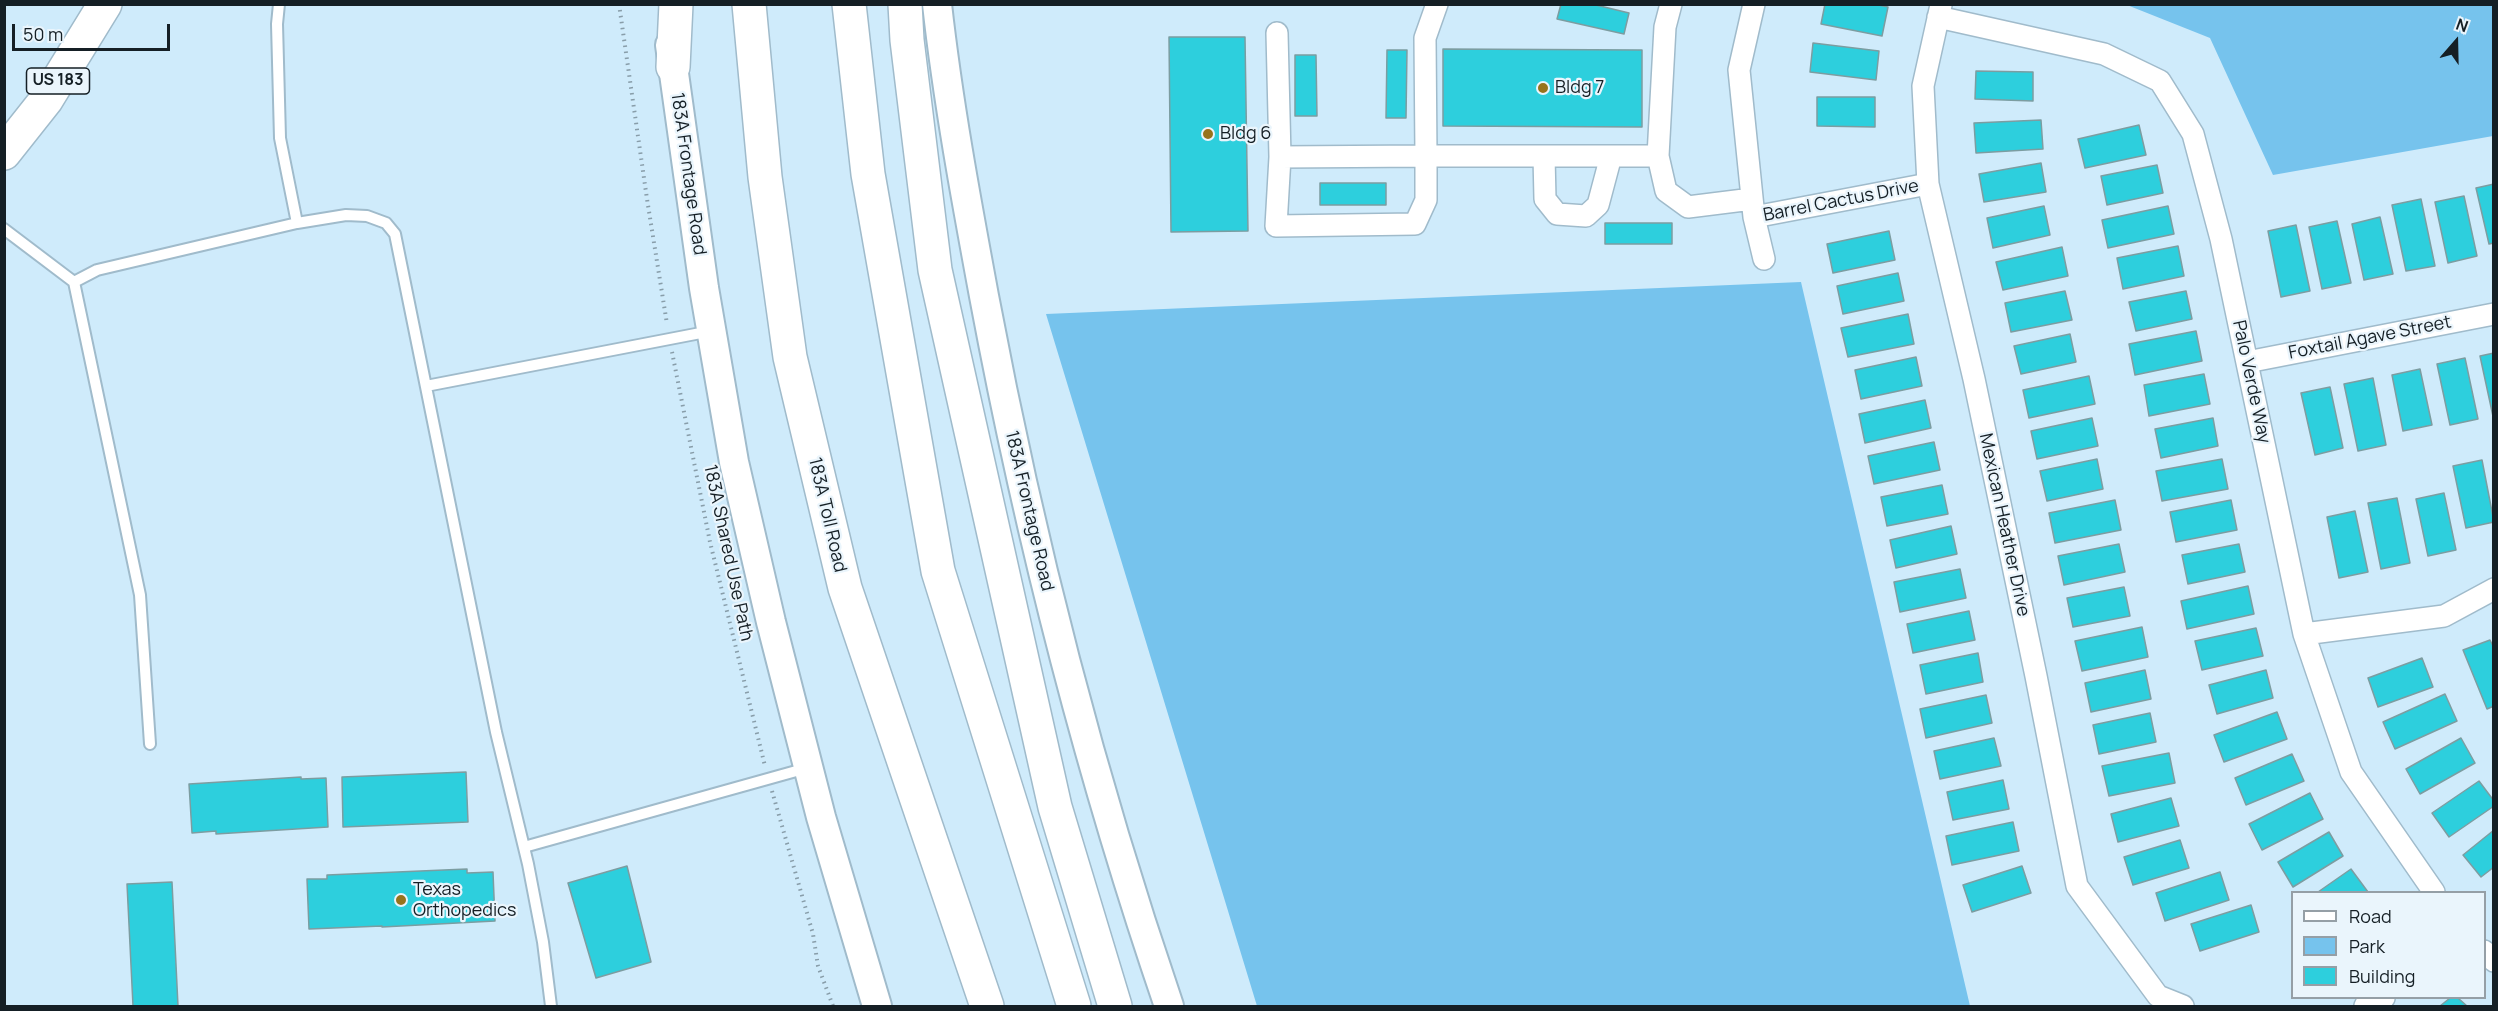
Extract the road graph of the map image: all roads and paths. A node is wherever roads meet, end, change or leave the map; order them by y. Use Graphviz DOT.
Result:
graph roads {
  1 [pos="105,4"];
  2 [pos="279,4"];
  3 [pos="619,4"];
  4 [pos="663,4"];
  5 [pos="676,4"];
  6 [pos="749,4"];
  7 [pos="849,4"];
  8 [pos="905,4"];
  9 [pos="937,4"];
  10 [pos="1437,4"];
  11 [pos="1671,4"];
  12 [pos="1754,4"];
  13 [pos="1940,11"];
  14 [pos="1277,33"];
  15 [pos="674,67"];
  16 [pos="4,153"];
  17 [pos="1426,156"];
  18 [pos="1544,156"];
  19 [pos="1611,156"];
  20 [pos="1658,156"];
  21 [pos="1281,157"];
  22 [pos="1928,184"];
  23 [pos="1754,208"];
  24 [pos="297,223"];
  25 [pos="4,229"];
  26 [pos="1764,259"];
  27 [pos="74,282"];
  28 [pos="2493,314"];
  29 [pos="667,321"];
  30 [pos="711,331"];
  31 [pos="672,354"];
  32 [pos="2247,362"];
  33 [pos="426,386"];
  34 [pos="2493,589"];
  35 [pos="2304,634"];
  36 [pos="150,744"];
  37 [pos="763,758"];
  38 [pos="808,767"];
  39 [pos="772,792"];
  40 [pos="524,847"];
  41 [pos="2433,891"];
  42 [pos="2382,999"];
  43 [pos="550,1006"];
  44 [pos="833,1006"];
  45 [pos="877,1006"];
  46 [pos="987,1006"];
  47 [pos="1074,1006"];
  48 [pos="1115,1006"];
  49 [pos="1169,1006"];
  50 [pos="2183,1006"];
  51 [pos="2365,1006"];
  1 -- 16 [label="main road, US 183"];
  2 -- 24 [label="lane"];
  3 -- 29 [label="path"];
  4 -- 15 [label="main road, 183A Frontage Road"];
  5 -- 15 [label="main road"];
  6 -- 46 [label="main road, 183A Toll Road"];
  7 -- 47 [label="main road"];
  8 -- 48 [label="main road"];
  9 -- 49 [label="main road, 183A Frontage Road"];
  10 -- 17 [label="street"];
  11 -- 20 [label="street, Barrel Cactus Drive"];
  12 -- 23 [label="street"];
  13 -- 22 [label="street, Mexican Heather Drive"];
  13 -- 32 [label="street, Palo Verde Way"];
  14 -- 21 [label="street"];
  15 -- 30 [label="main road, 183A Frontage Road"];
  17 -- 18 [label="street"];
  17 -- 21 [label="street"];
  17 -- 21 [label="street"];
  18 -- 19 [label="street"];
  18 -- 19 [label="street"];
  19 -- 20 [label="street"];
  20 -- 23 [label="street, Barrel Cactus Drive"];
  22 -- 23 [label="street, Barrel Cactus Drive"];
  22 -- 50 [label="street, Mexican Heather Drive"];
  23 -- 26 [label="street"];
  24 -- 27 [label="lane"];
  24 -- 33 [label="lane"];
  25 -- 27 [label="lane"];
  27 -- 36 [label="lane"];
  28 -- 32 [label="street, Foxtail Agave Street"];
  30 -- 33 [label="lane"];
  30 -- 38 [label="main road, 183A Frontage Road"];
  31 -- 37 [label="path, 183A Shared Use Path"];
  32 -- 35 [label="street, Palo Verde Way"];
  33 -- 40 [label="lane"];
  34 -- 35 [label="street"];
  35 -- 41 [label="street, Palo Verde Way"];
  38 -- 40 [label="lane"];
  38 -- 45 [label="main road, 183A Frontage Road"];
  39 -- 44 [label="path"];
  40 -- 43 [label="lane"];
  42 -- 51 [label="street"];
}
